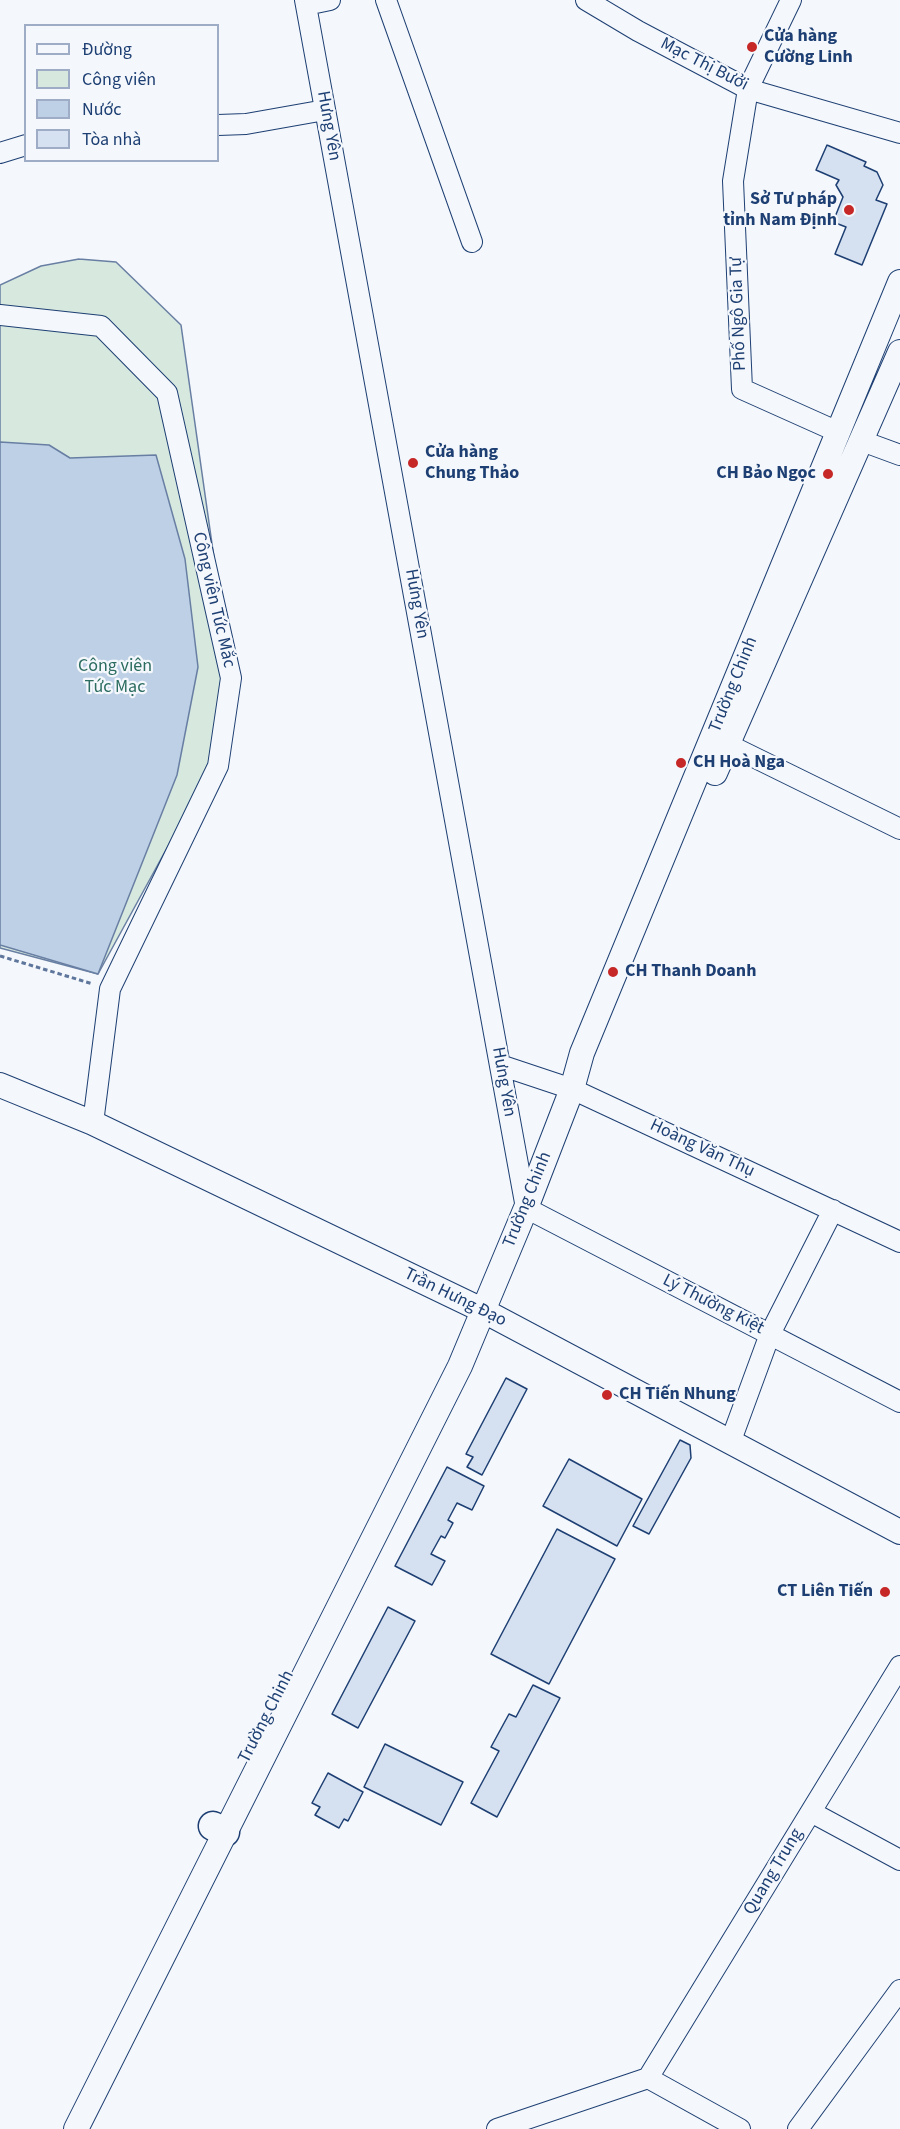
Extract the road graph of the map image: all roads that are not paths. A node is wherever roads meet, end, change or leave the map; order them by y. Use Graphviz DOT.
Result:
graph roads {
  1 [pos="330,0"];
  2 [pos="386,0"];
  3 [pos="586,0"];
  4 [pos="791,0"];
  5 [pos="306,3"];
  6 [pos="748,89"];
  7 [pos="326,110"];
  8 [pos="219,125"];
  9 [pos="900,133"];
  10 [pos="24,145"];
  11 [pos="0,153"];
  12 [pos="472,242"];
  13 [pos="900,282"];
  14 [pos="0,315"];
  15 [pos="900,352"];
  16 [pos="838,432"];
  17 [pos="862,441"];
  18 [pos="900,454"];
  19 [pos="727,744"];
  20 [pos="682,828"];
  21 [pos="900,829"];
  22 [pos="500,1065"];
  23 [pos="0,1085"];
  24 [pos="572,1089"];
  25 [pos="93,1123"];
  26 [pos="526,1208"];
  27 [pos="833,1210"];
  28 [pos="900,1242"];
  29 [pos="482,1310"];
  30 [pos="770,1334"];
  31 [pos="900,1402"];
  32 [pos="730,1443"];
  33 [pos="900,1532"];
  34 [pos="900,1666"];
  35 [pos="811,1812"];
  36 [pos="219,1829"];
  37 [pos="900,1860"];
  38 [pos="900,1990"];
  39 [pos="648,2078"];
  40 [pos="708,2121"];
  41 [pos="61,2129"];
  42 [pos="76,2129"];
  43 [pos="497,2129"];
  44 [pos="740,2129"];
  45 [pos="798,2129"];
  1 -- 5 [label="street"];
  2 -- 12 [label="street"];
  3 -- 6 [label="street, Mạc Thị Bưởi"];
  4 -- 6 [label="street, Phố Ngô Gia Tự"];
  5 -- 7 [label="street, Hưng Yên"];
  6 -- 9 [label="street, Mạc Thị Bưởi"];
  6 -- 16 [label="street, Phố Ngô Gia Tự"];
  7 -- 8 [label="street"];
  7 -- 22 [label="street, Hưng Yên"];
  10 -- 11 [label="street"];
  13 -- 16 [label="main road, Trường Chinh"];
  14 -- 25 [label="street, Công viên Tức Mắc"];
  15 -- 17 [label="main road, Trường Chinh"];
  16 -- 17 [label="main road"];
  16 -- 20 [label="main road, Trường Chinh"];
  17 -- 18 [label="street"];
  17 -- 19 [label="main road, Trường Chinh"];
  19 -- 20 [label="main road, Trường Chinh"];
  19 -- 21 [label="street"];
  20 -- 24 [label="main road, Trường Chinh"];
  22 -- 24 [label="street, Hoàng Văn Thụ"];
  22 -- 26 [label="street, Hưng Yên"];
  23 -- 25 [label="main road, Trần Hưng Đạo"];
  24 -- 26 [label="main road, Trường Chinh"];
  24 -- 27 [label="street, Hoàng Văn Thụ"];
  25 -- 29 [label="main road, Trần Hưng Đạo"];
  26 -- 29 [label="main road, Trường Chinh"];
  26 -- 30 [label="street, Lý Thường Kiệt"];
  27 -- 28 [label="street, Hoàng Văn Thụ"];
  27 -- 30 [label="street"];
  29 -- 32 [label="main road, Trần Hưng Đạo"];
  29 -- 36 [label="main road, Trường Chinh"];
  30 -- 31 [label="street, Lý Thường Kiệt"];
  30 -- 32 [label="street"];
  32 -- 33 [label="main road, Trần Hưng Đạo"];
  34 -- 35 [label="street, Quang Trung"];
  35 -- 37 [label="street"];
  35 -- 39 [label="street, Quang Trung"];
  36 -- 41 [label="main road, Trường Chinh"];
  36 -- 42 [label="main road, Trường Chinh"];
  38 -- 45 [label="street"];
  39 -- 40 [label="street"];
  39 -- 43 [label="street"];
  40 -- 44 [label="street"];
}
